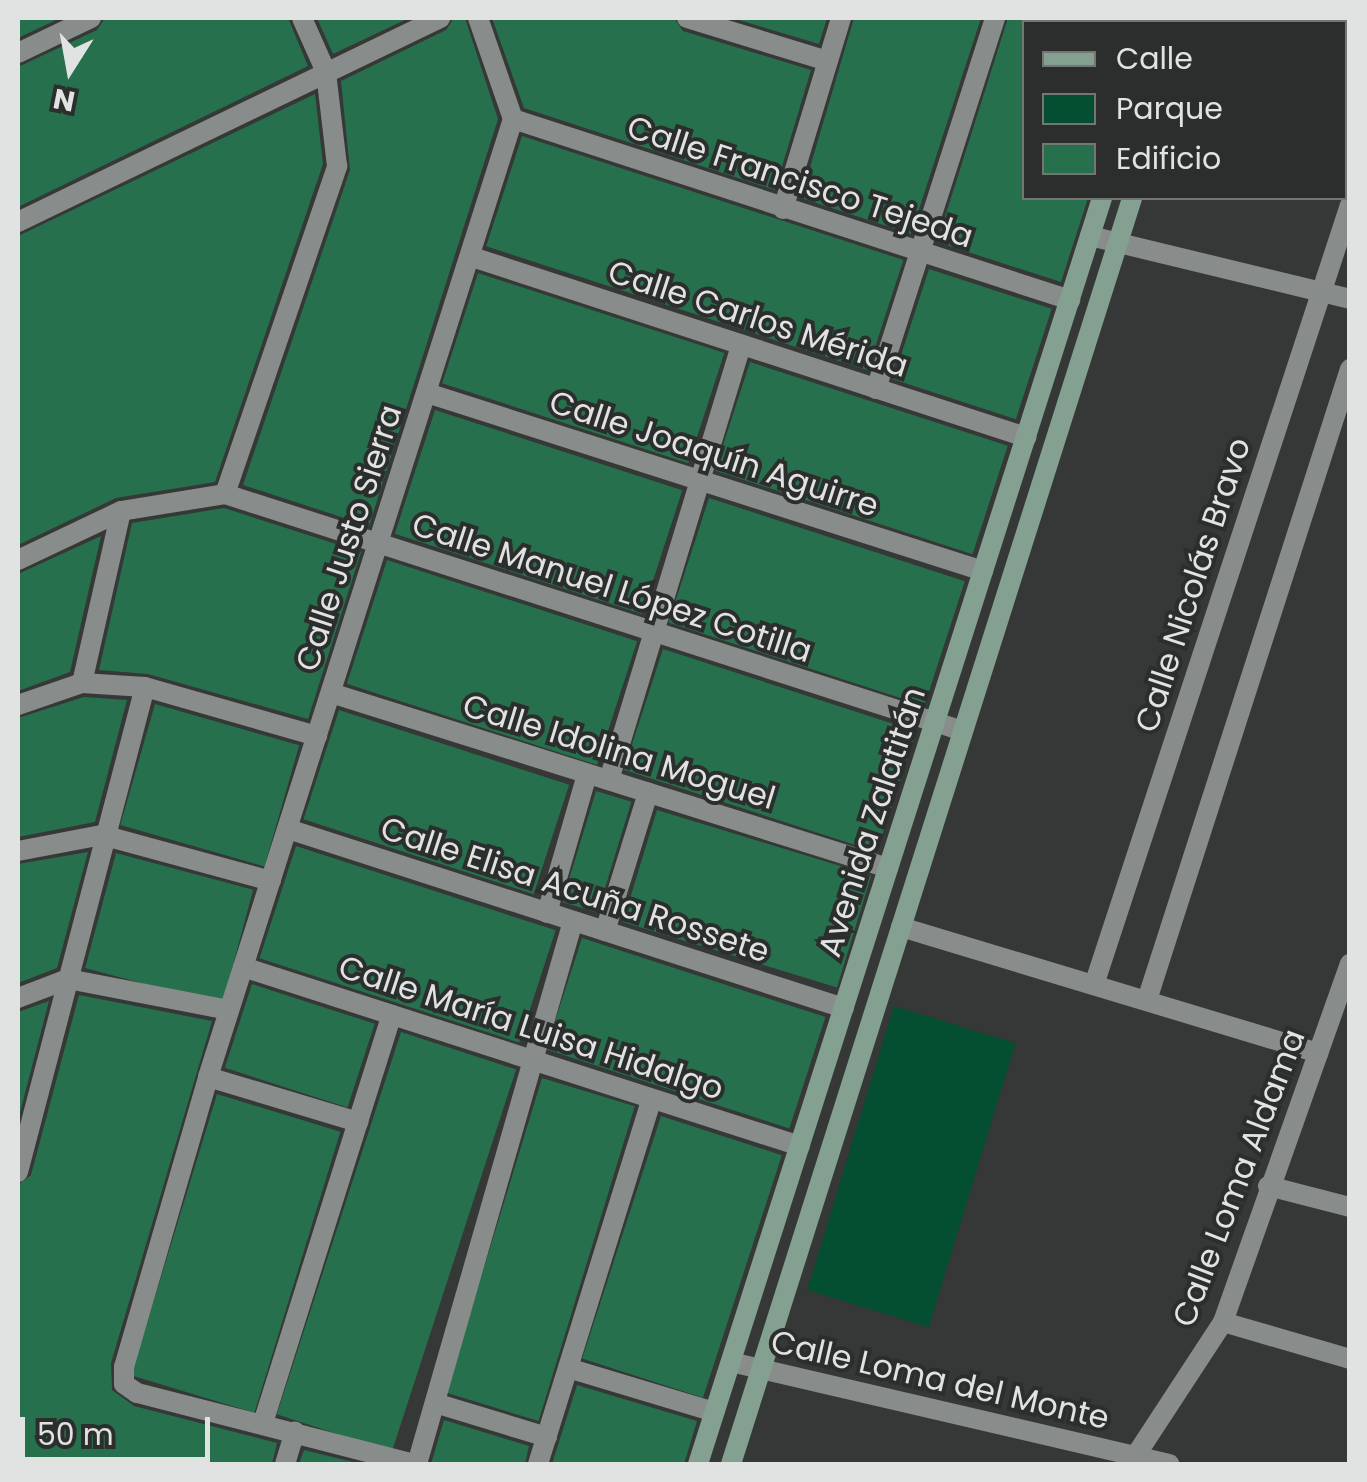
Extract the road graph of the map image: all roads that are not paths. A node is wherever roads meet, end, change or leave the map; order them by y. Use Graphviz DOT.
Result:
graph roads {
  1 [pos="91,18"];
  2 [pos="302,18"];
  3 [pos="440,18"];
  4 [pos="478,18"];
  5 [pos="688,18"];
  6 [pos="841,18"];
  7 [pos="995,18"];
  8 [pos="18,53"];
  9 [pos="828,60"];
  10 [pos="326,72"];
  11 [pos="513,119"];
  12 [pos="1101,200"];
  13 [pos="1131,200"];
  14 [pos="1350,205"];
  15 [pos="782,209"];
  16 [pos="18,222"];
  17 [pos="1090,236"];
  18 [pos="1118,243"];
  19 [pos="919,253"];
  20 [pos="472,257"];
  21 [pos="1321,291"];
  22 [pos="1350,299"];
  23 [pos="1070,300"];
  24 [pos="741,345"];
  25 [pos="1350,369"];
  26 [pos="876,388"];
  27 [pos="427,393"];
  28 [pos="1026,437"];
  29 [pos="700,480"];
  30 [pos="225,494"];
  31 [pos="121,511"];
  32 [pos="378,544"];
  33 [pos="18,560"];
  34 [pos="983,572"];
  35 [pos="654,634"];
  36 [pos="82,684"];
  37 [pos="145,687"];
  38 [pos="331,693"];
  39 [pos="18,705"];
  40 [pos="936,723"];
  41 [pos="962,731"];
  42 [pos="317,736"];
  43 [pos="587,774"];
  44 [pos="609,780"];
  45 [pos="648,793"];
  46 [pos="288,829"];
  47 [pos="102,835"];
  48 [pos="18,851"];
  49 [pos="888,868"];
  50 [pos="272,880"];
  51 [pos="547,913"];
  52 [pos="573,921"];
  53 [pos="901,927"];
  54 [pos="605,931"];
  55 [pos="1350,964"];
  56 [pos="243,968"];
  57 [pos="68,979"];
  58 [pos="1094,984"];
  59 [pos="18,998"];
  60 [pos="1147,1000"];
  61 [pos="844,1008"];
  62 [pos="229,1010"];
  63 [pos="392,1015"];
  64 [pos="1340,1020"];
  65 [pos="1318,1053"];
  66 [pos="534,1060"];
  67 [pos="208,1077"];
  68 [pos="652,1098"];
  69 [pos="358,1122"];
  70 [pos="800,1146"];
  71 [pos="18,1172"];
  72 [pos="1268,1186"];
  73 [pos="1350,1207"];
  74 [pos="1224,1322"];
  75 [pos="1350,1360"];
  76 [pos="731,1362"];
  77 [pos="568,1368"];
  78 [pos="761,1370"];
  79 [pos="435,1402"];
  80 [pos="715,1412"];
  81 [pos="262,1423"];
  82 [pos="295,1432"];
  83 [pos="547,1437"];
  84 [pos="1136,1455"];
  85 [pos="285,1464"];
  86 [pos="416,1464"];
  87 [pos="538,1464"];
  88 [pos="698,1464"];
  89 [pos="732,1464"];
  90 [pos="1169,1464"];
  1 -- 8 [label="street"];
  2 -- 10 [label="street"];
  3 -- 10 [label="street"];
  4 -- 11 [label="street"];
  5 -- 9 [label="street"];
  6 -- 9 [label="street"];
  7 -- 19 [label="street"];
  9 -- 15 [label="street"];
  10 -- 16 [label="street"];
  10 -- 30 [label="street"];
  11 -- 15 [label="street, Calle Francisco Tejeda"];
  11 -- 20 [label="street, Calle Justo Sierra"];
  12 -- 17 [label="street, Avenida Zalatitán"];
  13 -- 18 [label="street, Avenida Zalatitán"];
  14 -- 21 [label="street, Calle Nicolás Bravo"];
  15 -- 19 [label="street, Calle Francisco Tejeda"];
  17 -- 18 [label="street"];
  17 -- 23 [label="street, Avenida Zalatitán"];
  18 -- 21 [label="street"];
  18 -- 41 [label="street, Avenida Zalatitán"];
  19 -- 23 [label="street, Calle Francisco Tejeda"];
  19 -- 26 [label="street"];
  20 -- 24 [label="street, Calle Carlos Mérida"];
  20 -- 27 [label="street, Calle Justo Sierra"];
  21 -- 22 [label="street"];
  21 -- 58 [label="street, Calle Nicolás Bravo"];
  23 -- 28 [label="street, Avenida Zalatitán"];
  24 -- 26 [label="street, Calle Carlos Mérida"];
  24 -- 29 [label="street"];
  25 -- 60 [label="street"];
  26 -- 28 [label="street, Calle Carlos Mérida"];
  27 -- 29 [label="street, Calle Joaquín Aguirre"];
  27 -- 32 [label="street, Calle Justo Sierra"];
  28 -- 34 [label="street, Avenida Zalatitán"];
  29 -- 34 [label="street, Calle Joaquín Aguirre"];
  29 -- 35 [label="street"];
  30 -- 31 [label="street, Calle Manuel López Cotilla"];
  30 -- 32 [label="street, Calle Manuel López Cotilla"];
  31 -- 33 [label="street, Calle Manuel López Cotilla"];
  31 -- 36 [label="street"];
  32 -- 35 [label="street, Calle Manuel López Cotilla"];
  32 -- 38 [label="street, Calle Justo Sierra"];
  34 -- 40 [label="street, Avenida Zalatitán"];
  35 -- 40 [label="street, Calle Manuel López Cotilla"];
  35 -- 44 [label="street"];
  36 -- 37 [label="street"];
  36 -- 39 [label="street"];
  37 -- 42 [label="street"];
  37 -- 47 [label="street"];
  38 -- 42 [label="street, Calle Justo Sierra"];
  38 -- 43 [label="street, Calle Idolina Moguel"];
  40 -- 41 [label="street, Calle Manuel López Cotilla"];
  40 -- 49 [label="street, Avenida Zalatitán"];
  41 -- 53 [label="street, Avenida Zalatitán"];
  42 -- 46 [label="street, Calle Justo Sierra"];
  43 -- 44 [label="street, Calle Idolina Moguel"];
  43 -- 51 [label="street"];
  44 -- 45 [label="street, Calle Idolina Moguel"];
  45 -- 49 [label="street, Calle Idolina Moguel"];
  45 -- 54 [label="street"];
  46 -- 50 [label="street, Calle Justo Sierra"];
  46 -- 51 [label="street, Calle Elisa Acuña Rossete"];
  47 -- 48 [label="street"];
  47 -- 50 [label="street"];
  47 -- 57 [label="street"];
  49 -- 61 [label="street, Avenida Zalatitán"];
  50 -- 56 [label="street, Calle Justo Sierra"];
  51 -- 52 [label="street, Calle Elisa Acuña Rossete"];
  52 -- 54 [label="street, Calle Elisa Acuña Rossete"];
  52 -- 66 [label="street"];
  53 -- 58 [label="street"];
  53 -- 78 [label="street, Avenida Zalatitán"];
  54 -- 61 [label="street, Calle Elisa Acuña Rossete"];
  55 -- 64 [label="street, Calle Loma Aldama"];
  56 -- 62 [label="street, Calle Justo Sierra"];
  56 -- 63 [label="street, Calle María Luisa Hidalgo"];
  57 -- 59 [label="street"];
  57 -- 62 [label="street"];
  57 -- 71 [label="street"];
  58 -- 60 [label="street"];
  60 -- 65 [label="street"];
  61 -- 70 [label="street, Avenida Zalatitán"];
  62 -- 67 [label="street, Calle Justo Sierra"];
  63 -- 66 [label="street, Calle María Luisa Hidalgo"];
  63 -- 69 [label="street"];
  64 -- 65 [label="street, Calle Loma Aldama"];
  65 -- 72 [label="street, Calle Loma Aldama"];
  66 -- 68 [label="street, Calle María Luisa Hidalgo"];
  66 -- 79 [label="street"];
  67 -- 69 [label="street"];
  67 -- 81 [label="street, Calle Justo Sierra"];
  68 -- 70 [label="street, Calle María Luisa Hidalgo"];
  68 -- 77 [label="street"];
  69 -- 81 [label="street"];
  70 -- 76 [label="street, Avenida Zalatitán"];
  72 -- 73 [label="street"];
  72 -- 74 [label="street, Calle Loma Aldama"];
  74 -- 75 [label="street"];
  74 -- 84 [label="street, Calle Loma Aldama"];
  76 -- 78 [label="street, Calle Loma del Monte"];
  76 -- 80 [label="street, Avenida Zalatitán"];
  77 -- 80 [label="street"];
  77 -- 83 [label="street"];
  78 -- 84 [label="street, Calle Loma del Monte"];
  78 -- 89 [label="street, Avenida Zalatitán"];
  79 -- 83 [label="street"];
  79 -- 86 [label="street"];
  80 -- 88 [label="street, Avenida Zalatitán"];
  81 -- 82 [label="street"];
  82 -- 85 [label="street"];
  82 -- 86 [label="street"];
  83 -- 87 [label="street"];
  84 -- 90 [label="street, Calle Loma del Monte"];
}
